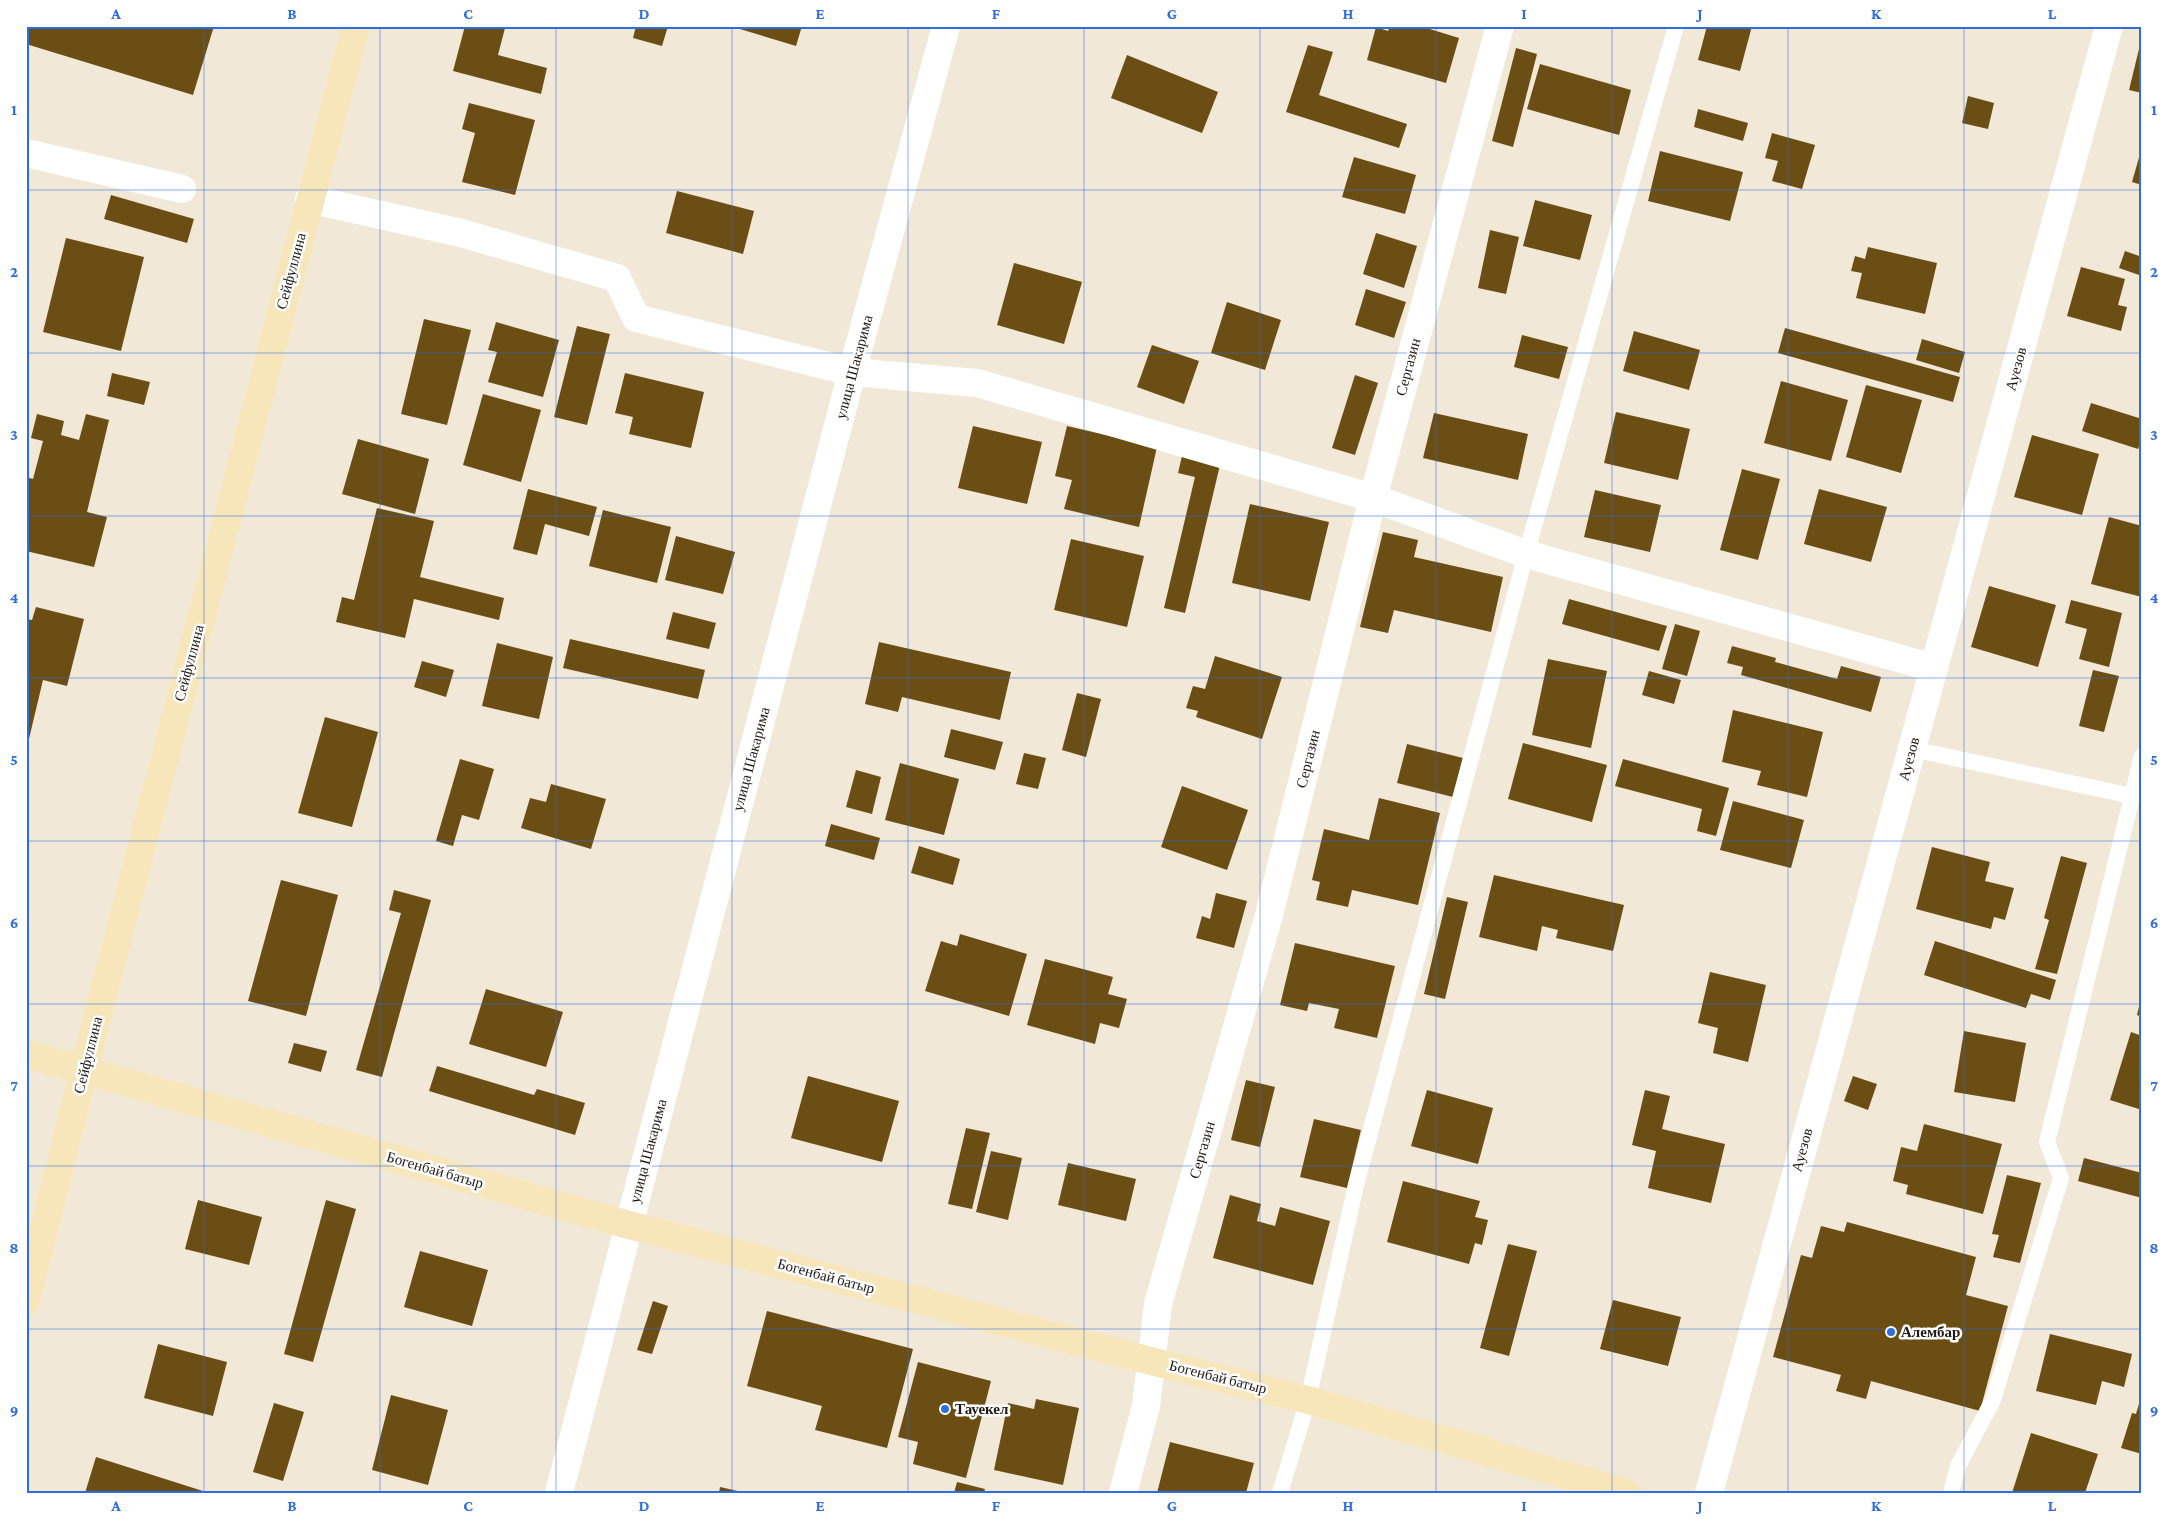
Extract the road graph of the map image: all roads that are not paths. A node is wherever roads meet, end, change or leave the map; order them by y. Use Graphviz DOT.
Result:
graph roads {
  1 [pos="356,26"];
  2 [pos="946,26"];
  3 [pos="1500,26"];
  4 [pos="1676,26"];
  5 [pos="2109,26"];
  6 [pos="26,153"];
  7 [pos="182,189"];
  8 [pos="309,199"];
  9 [pos="852,372"];
  10 [pos="1373,498"];
  11 [pos="1526,554"];
  12 [pos="1934,668"];
  13 [pos="1912,749"];
  14 [pos="2142,756"];
  15 [pos="2132,796"];
  16 [pos="26,1054"];
  17 [pos="84,1070"];
  18 [pos="629,1225"];
  19 [pos="26,1301"];
  20 [pos="1151,1361"];
  21 [pos="1308,1400"];
  22 [pos="559,1493"];
  23 [pos="1123,1493"];
  24 [pos="1280,1493"];
  25 [pos="1627,1493"];
  26 [pos="1709,1493"];
  27 [pos="1951,1493"];
  1 -- 8 [label="street, Сейфуллина"];
  2 -- 9 [label="street, улица Шакарима"];
  3 -- 10 [label="street, Сергазин"];
  4 -- 11 [label="lane"];
  5 -- 12 [label="street, Ауезов"];
  6 -- 7 [label="street"];
  8 -- 9 [label="street"];
  8 -- 17 [label="street, Сейфуллина"];
  9 -- 10 [label="street"];
  9 -- 18 [label="street, улица Шакарима"];
  10 -- 11 [label="street"];
  10 -- 20 [label="street, Сергазин"];
  11 -- 12 [label="street"];
  11 -- 21 [label="lane"];
  12 -- 13 [label="street, Ауезов"];
  13 -- 15 [label="lane"];
  13 -- 26 [label="street, Ауезов"];
  14 -- 15 [label="lane"];
  15 -- 27 [label="lane"];
  16 -- 17 [label="street, Богенбай батыр"];
  17 -- 18 [label="street, Богенбай батыр"];
  17 -- 19 [label="street, Сейфуллина"];
  18 -- 20 [label="street, Богенбай батыр"];
  18 -- 22 [label="street, улица Шакарима"];
  20 -- 21 [label="street, Богенбай батыр"];
  20 -- 23 [label="street, Сергазин"];
  21 -- 24 [label="lane"];
  21 -- 25 [label="street, Богенбай батыр"];
}
